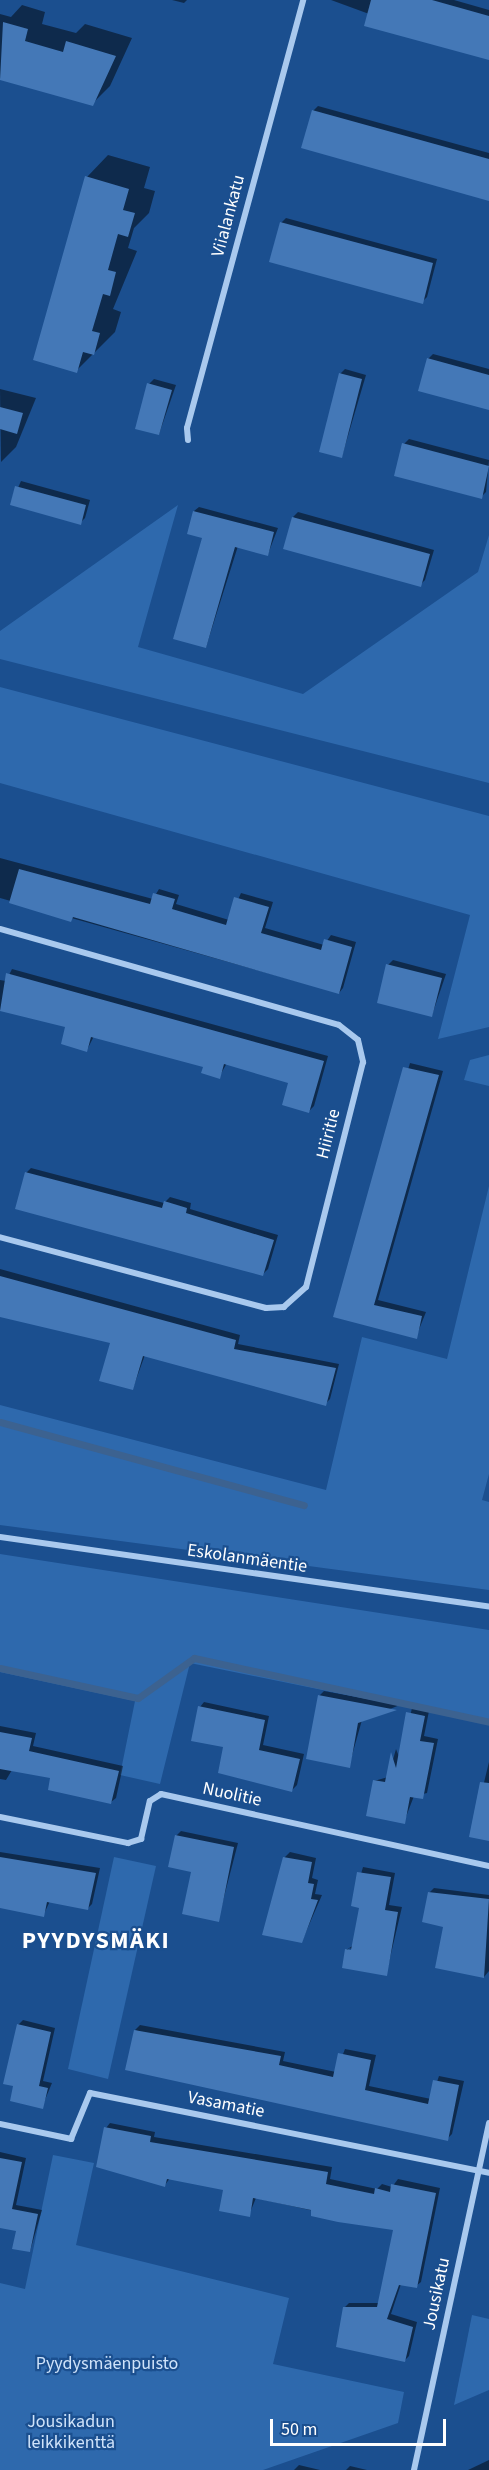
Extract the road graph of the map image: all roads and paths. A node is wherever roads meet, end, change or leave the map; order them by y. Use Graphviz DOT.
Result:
graph roads {
  1 [pos="303,0"];
  2 [pos="188,440"];
  3 [pos="0,929"];
  4 [pos="0,1237"];
  5 [pos="0,1537"];
  6 [pos="489,1607"];
  7 [pos="0,1817"];
  8 [pos="489,1866"];
  9 [pos="489,2123"];
  10 [pos="0,2124"];
  11 [pos="479,2170"];
  12 [pos="489,2173"];
  13 [pos="414,2470"];
  1 -- 2 [label="street, Viialankatu"];
  3 -- 4 [label="street, Hiiritie"];
  5 -- 6 [label="street, Eskolanmäentie"];
  7 -- 8 [label="street, Nuolitie"];
  9 -- 11 [label="street, Jousikatu"];
  10 -- 11 [label="street, Vasamatie"];
  11 -- 12 [label="street"];
  11 -- 13 [label="street, Jousikatu"];
}
